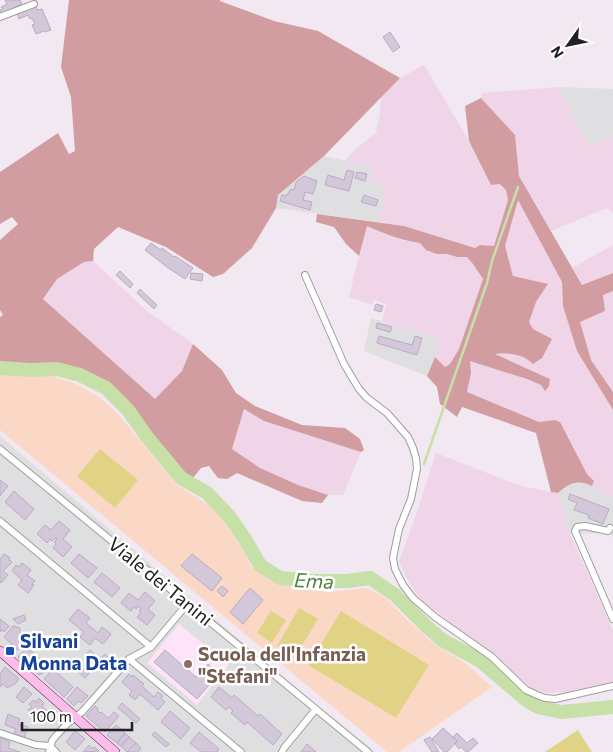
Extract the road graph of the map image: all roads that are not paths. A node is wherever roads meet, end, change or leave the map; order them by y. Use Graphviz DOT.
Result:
graph roads {
  1 [pos="34,4"];
  2 [pos="0,17"];
  3 [pos="306,275"];
  4 [pos="0,449"];
  5 [pos="0,521"];
  6 [pos="610,528"];
  7 [pos="188,603"];
  8 [pos="613,619"];
  9 [pos="151,647"];
  10 [pos="0,651"];
  11 [pos="129,659"];
  12 [pos="613,686"];
  13 [pos="316,709"];
  14 [pos="75,717"];
  15 [pos="0,733"];
  16 [pos="49,749"];
  17 [pos="56,752"];
  18 [pos="115,752"];
  19 [pos="241,752"];
  20 [pos="282,752"];
  21 [pos="368,752"];
  1 -- 2 [label="street"];
  3 -- 12 [label="street"];
  4 -- 7 [label="street, Viale dei Tanini"];
  5 -- 9 [label="street"];
  6 -- 8 [label="street"];
  7 -- 9 [label="street"];
  7 -- 13 [label="street, Viale dei Tanini"];
  9 -- 11 [label="street"];
  10 -- 14 [label="main road"];
  11 -- 14 [label="street"];
  11 -- 19 [label="street"];
  13 -- 20 [label="street"];
  13 -- 21 [label="street, Viale dei Tanini"];
  14 -- 16 [label="street"];
  14 -- 18 [label="main road"];
  15 -- 16 [label="street"];
  16 -- 17 [label="street"];
}
